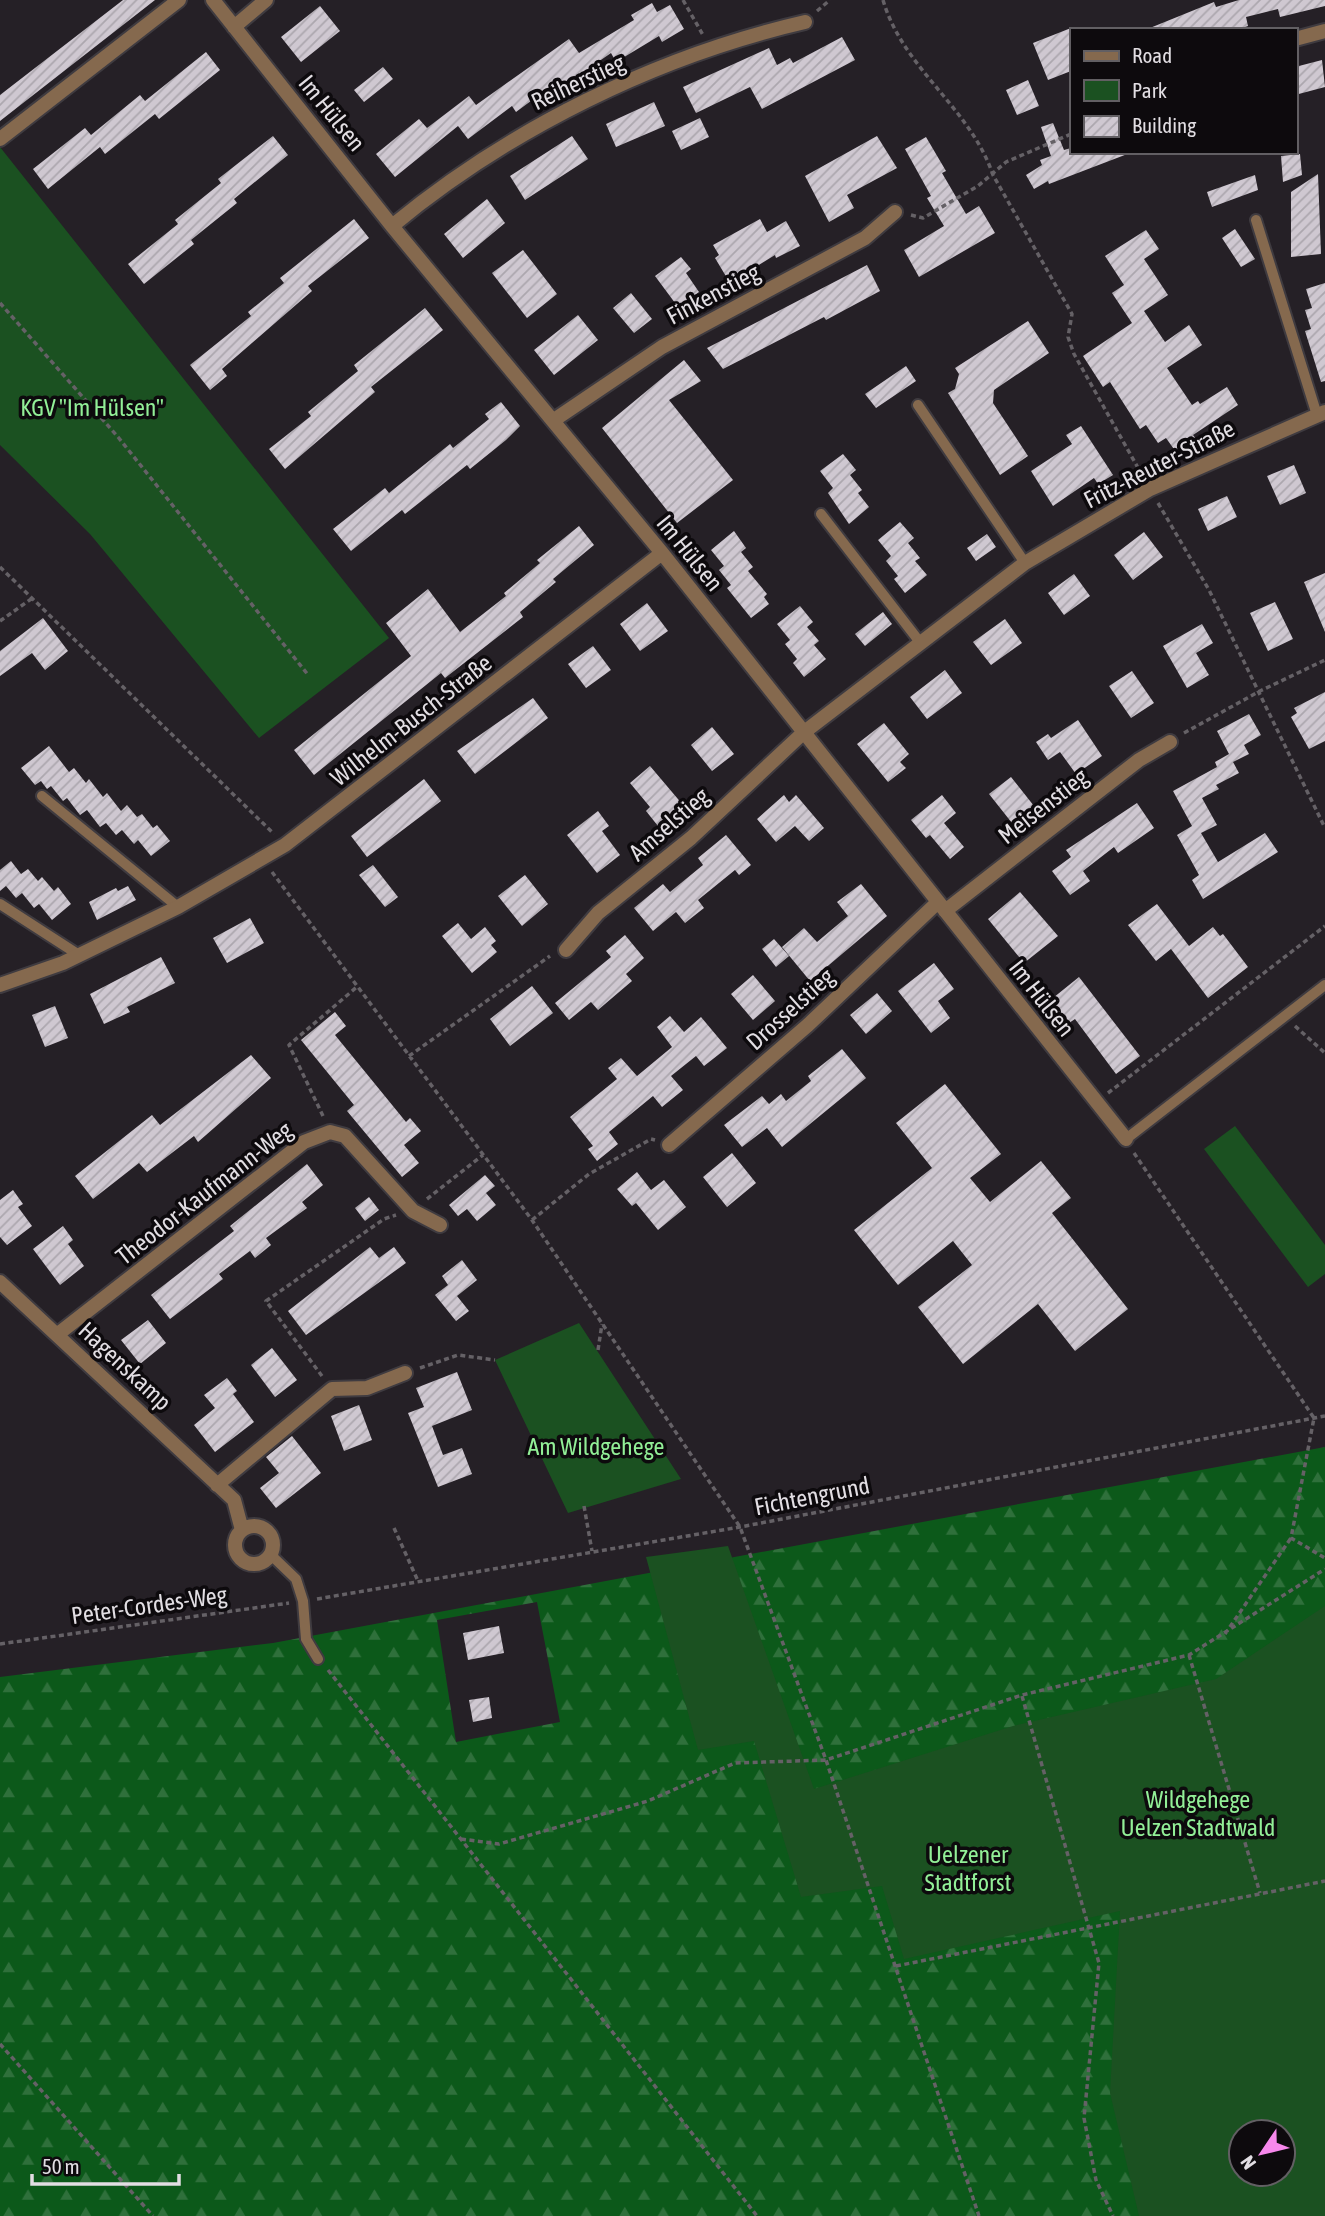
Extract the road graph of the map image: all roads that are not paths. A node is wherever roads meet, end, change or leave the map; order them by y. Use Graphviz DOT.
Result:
graph roads {
  1 [pos="179,0"];
  2 [pos="212,0"];
  3 [pos="266,0"];
  4 [pos="805,22"];
  5 [pos="234,27"];
  6 [pos="1325,31"];
  7 [pos="1297,38"];
  8 [pos="0,139"];
  9 [pos="895,212"];
  10 [pos="1256,220"];
  11 [pos="392,226"];
  12 [pos="918,405"];
  13 [pos="1321,414"];
  14 [pos="554,420"];
  15 [pos="821,514"];
  16 [pos="662,553"];
  17 [pos="1025,563"];
  18 [pos="919,641"];
  19 [pos="803,733"];
  20 [pos="1170,742"];
  21 [pos="42,796"];
  22 [pos="0,904"];
  23 [pos="942,906"];
  24 [pos="178,907"];
  25 [pos="566,950"];
  26 [pos="79,955"];
  27 [pos="0,985"];
  28 [pos="1325,985"];
  29 [pos="1126,1139"];
  30 [pos="669,1145"];
  31 [pos="440,1225"];
  32 [pos="0,1282"];
  33 [pos="58,1335"];
  34 [pos="405,1373"];
  35 [pos="217,1485"];
  36 [pos="243,1530"];
  37 [pos="271,1555"];
  38 [pos="318,1658"];
  1 -- 8 [label="street"];
  2 -- 5 [label="street, Im Hülsen"];
  3 -- 5 [label="street"];
  4 -- 11 [label="street, Reiherstieg"];
  5 -- 11 [label="street, Im Hülsen"];
  6 -- 7 [label="street"];
  9 -- 14 [label="street, Finkenstieg"];
  10 -- 13 [label="lane, Fritz-Reuter-Straße"];
  11 -- 14 [label="street, Im Hülsen"];
  12 -- 17 [label="lane"];
  13 -- 17 [label="street, Fritz-Reuter-Straße"];
  14 -- 16 [label="street, Im Hülsen"];
  15 -- 18 [label="lane"];
  16 -- 19 [label="street, Im Hülsen"];
  16 -- 24 [label="street, Wilhelm-Busch-Straße"];
  17 -- 18 [label="street, Fritz-Reuter-Straße"];
  18 -- 19 [label="street, Fritz-Reuter-Straße"];
  19 -- 23 [label="street, Im Hülsen"];
  19 -- 25 [label="street, Amselstieg"];
  20 -- 23 [label="street, Meisenstieg"];
  21 -- 24 [label="lane"];
  22 -- 26 [label="lane"];
  23 -- 29 [label="street, Im Hülsen"];
  23 -- 30 [label="street, Drosselstieg"];
  24 -- 26 [label="street, Wilhelm-Busch-Straße"];
  26 -- 27 [label="street, Wilhelm-Busch-Straße"];
  28 -- 29 [label="lane"];
  31 -- 33 [label="street, Theodor-Kaufmann-Weg"];
  32 -- 33 [label="street, Hagenskamp"];
  33 -- 35 [label="street, Hagenskamp"];
  34 -- 35 [label="street"];
  35 -- 36 [label="street, Hagenskamp"];
  36 -- 37 [label="street"];
  36 -- 37 [label="street"];
  37 -- 38 [label="lane"];
}
